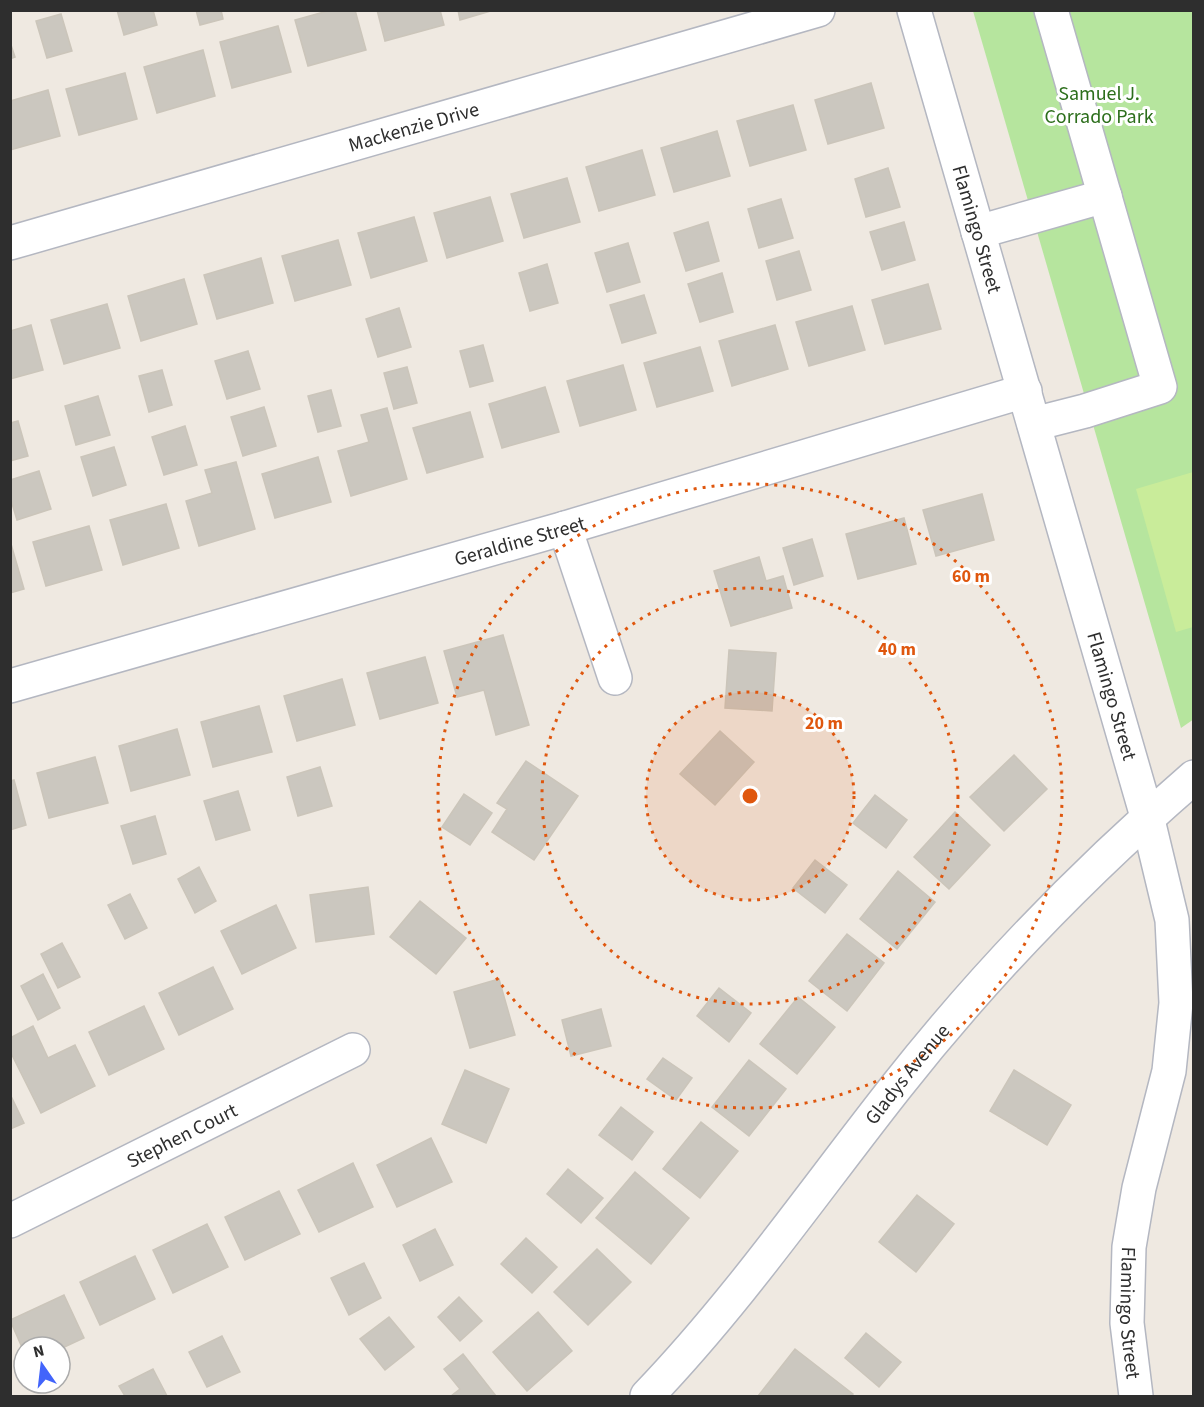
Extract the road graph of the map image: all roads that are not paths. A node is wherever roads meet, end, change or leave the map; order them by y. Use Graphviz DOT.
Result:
graph roads {
  1 [pos="818,10"];
  2 [pos="1052,10"];
  3 [pos="920,12"];
  4 [pos="1105,196"];
  5 [pos="978,232"];
  6 [pos="10,243"];
  7 [pos="1025,391"];
  8 [pos="1034,424"];
  9 [pos="566,528"];
  10 [pos="615,678"];
  11 [pos="10,686"];
  12 [pos="1194,777"];
  13 [pos="1148,820"];
  14 [pos="353,1050"];
  15 [pos="10,1221"];
  16 [pos="646,1396"];
  17 [pos="1136,1396"];
  1 -- 6 [label="street, Mackenzie Drive"];
  2 -- 4 [label="street"];
  3 -- 5 [label="street, Flamingo Street"];
  4 -- 5 [label="street"];
  4 -- 8 [label="street"];
  5 -- 7 [label="street, Flamingo Street"];
  7 -- 8 [label="street, Flamingo Street"];
  7 -- 9 [label="street, Geraldine Street"];
  8 -- 13 [label="street, Flamingo Street"];
  9 -- 10 [label="street"];
  9 -- 11 [label="street, Geraldine Street"];
  12 -- 13 [label="street, Gladys Avenue"];
  13 -- 16 [label="street, Gladys Avenue"];
  13 -- 17 [label="street, Flamingo Street"];
  14 -- 15 [label="street, Stephen Court"];
}
